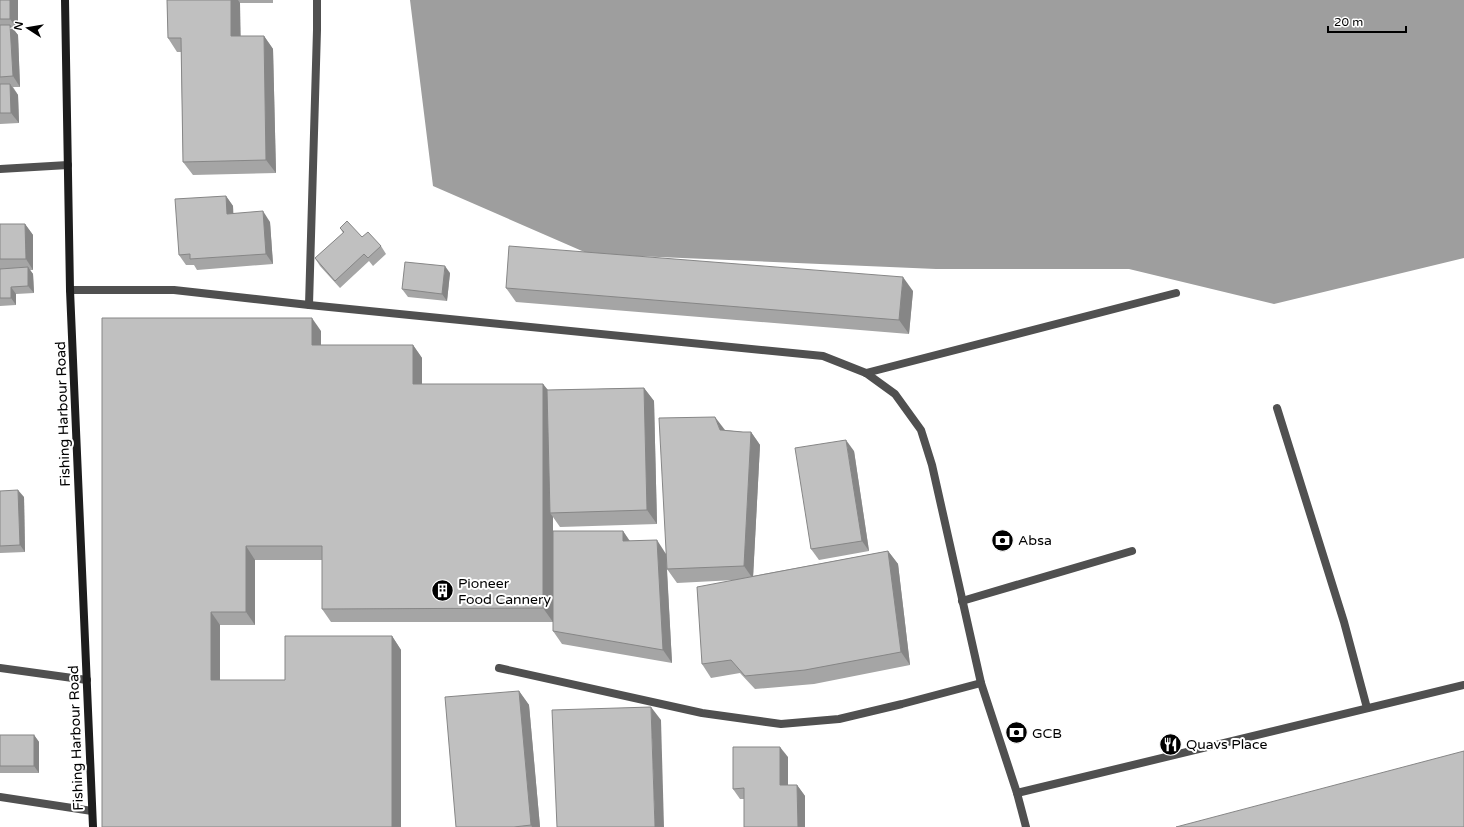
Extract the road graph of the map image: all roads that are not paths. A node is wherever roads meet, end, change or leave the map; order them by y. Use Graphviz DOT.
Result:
graph roads {
  1 [pos="65,0"];
  2 [pos="317,0"];
  3 [pos="68,165"];
  4 [pos="0,168"];
  5 [pos="70,290"];
  6 [pos="1176,293"];
  7 [pos="309,305"];
  8 [pos="866,373"];
  9 [pos="1277,408"];
  10 [pos="1132,551"];
  11 [pos="962,601"];
  12 [pos="0,668"];
  13 [pos="499,668"];
  14 [pos="87,680"];
  15 [pos="981,683"];
  16 [pos="1464,685"];
  17 [pos="1367,708"];
  18 [pos="1017,793"];
  19 [pos="0,797"];
  20 [pos="92,811"];
  21 [pos="93,827"];
  22 [pos="1026,827"];
  1 -- 3 [label="street, Fishing Harbour Road"];
  2 -- 7 [label="lane"];
  3 -- 4 [label="lane"];
  3 -- 5 [label="street, Fishing Harbour Road"];
  5 -- 7 [label="lane"];
  5 -- 14 [label="street, Fishing Harbour Road"];
  6 -- 8 [label="lane"];
  7 -- 8 [label="lane"];
  8 -- 11 [label="lane"];
  9 -- 17 [label="lane"];
  10 -- 11 [label="lane"];
  11 -- 15 [label="lane"];
  12 -- 14 [label="lane"];
  13 -- 15 [label="lane"];
  14 -- 20 [label="street, Fishing Harbour Road"];
  15 -- 18 [label="lane"];
  16 -- 17 [label="lane"];
  17 -- 18 [label="lane"];
  18 -- 22 [label="lane"];
  19 -- 20 [label="lane"];
  20 -- 21 [label="street, Fishing Harbour Road"];
}
